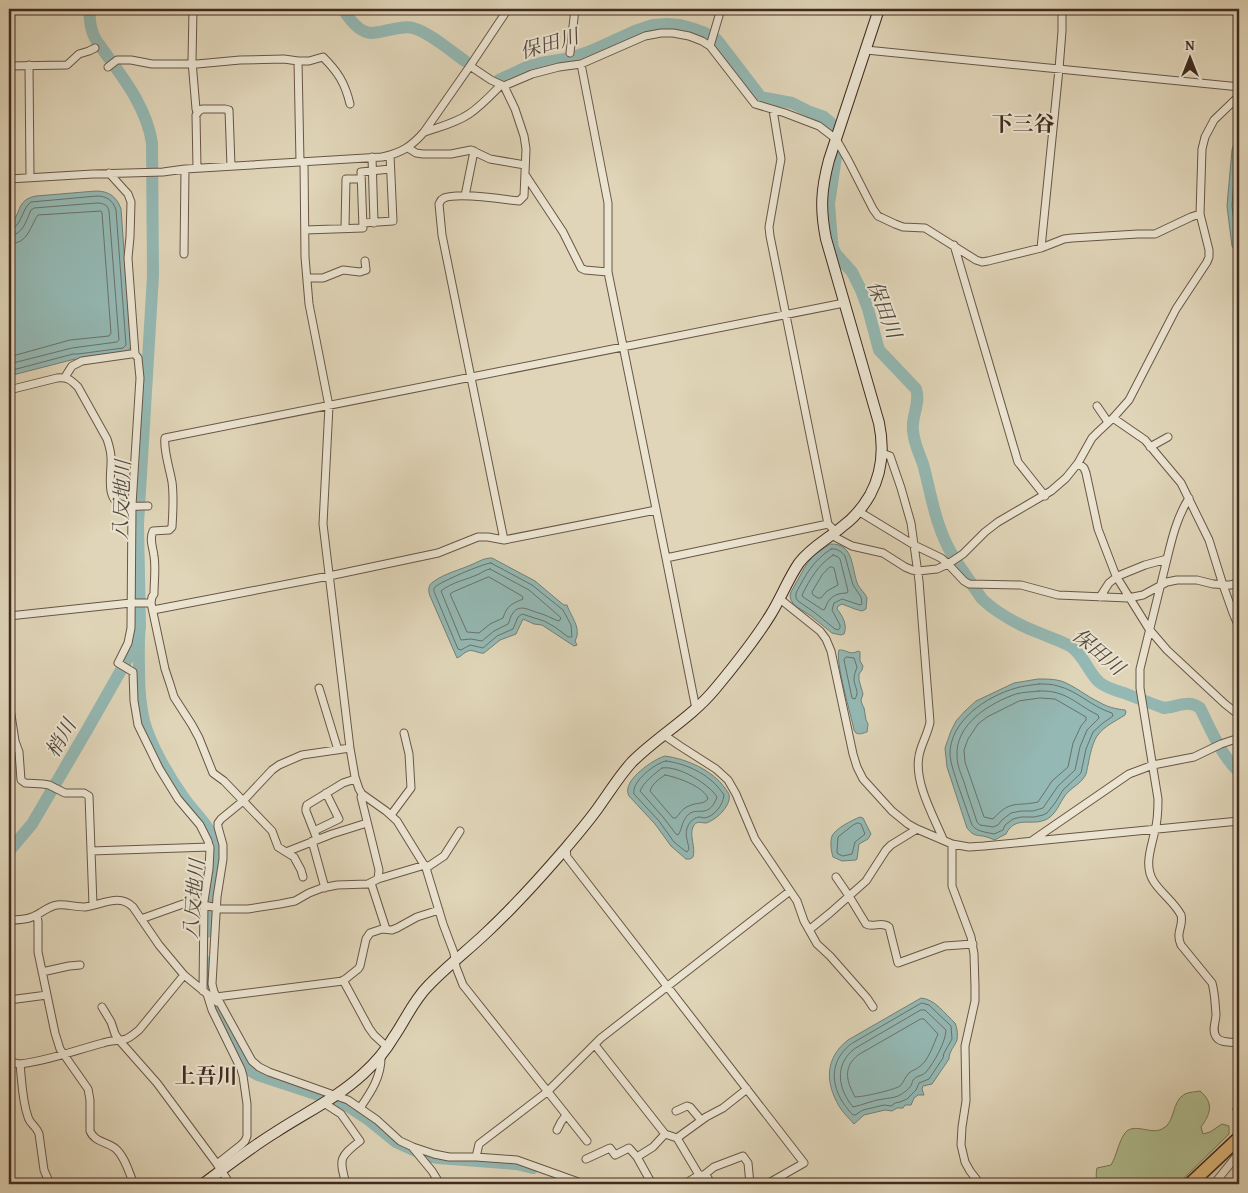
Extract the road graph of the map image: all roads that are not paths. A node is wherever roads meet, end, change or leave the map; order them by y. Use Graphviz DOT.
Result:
graph roads {
  1 [pos="193,9"];
  2 [pos="508,9"];
  3 [pos="575,9"];
  4 [pos="721,9"];
  5 [pos="880,9"];
  6 [pos="1062,9"];
  7 [pos="712,40"];
  8 [pos="95,48"];
  9 [pos="866,50"];
  10 [pos="570,53"];
  11 [pos="298,62"];
  12 [pos="193,64"];
  13 [pos="581,64"];
  14 [pos="111,65"];
  15 [pos="9,66"];
  16 [pos="29,66"];
  17 [pos="470,66"];
  18 [pos="1059,69"];
  19 [pos="503,85"];
  20 [pos="1239,88"];
  21 [pos="1239,96"];
  22 [pos="350,104"];
  23 [pos="773,110"];
  24 [pos="198,112"];
  25 [pos="424,132"];
  26 [pos="836,139"];
  27 [pos="408,148"];
  28 [pos="474,151"];
  29 [pos="390,155"];
  30 [pos="372,157"];
  31 [pos="302,162"];
  32 [pos="525,165"];
  33 [pos="231,166"];
  34 [pos="197,168"];
  35 [pos="185,169"];
  36 [pos="390,169"];
  37 [pos="372,170"];
  38 [pos="109,173"];
  39 [pos="526,176"];
  40 [pos="30,177"];
  41 [pos="9,179"];
  42 [pos="361,179"];
  43 [pos="465,196"];
  44 [pos="1200,214"];
  45 [pos="363,223"];
  46 [pos="374,223"];
  47 [pos="345,228"];
  48 [pos="305,230"];
  49 [pos="954,245"];
  50 [pos="1041,248"];
  51 [pos="184,254"];
  52 [pos="365,261"];
  53 [pos="608,272"];
  54 [pos="307,278"];
  55 [pos="844,303"];
  56 [pos="785,315"];
  57 [pos="623,348"];
  58 [pos="135,354"];
  59 [pos="65,377"];
  60 [pos="472,377"];
  61 [pos="9,390"];
  62 [pos="329,406"];
  63 [pos="1097,406"];
  64 [pos="1110,420"];
  65 [pos="1168,437"];
  66 [pos="1150,446"];
  67 [pos="882,453"];
  68 [pos="1078,463"];
  69 [pos="1045,496"];
  70 [pos="1189,498"];
  71 [pos="139,506"];
  72 [pos="656,510"];
  73 [pos="858,511"];
  74 [pos="828,524"];
  75 [pos="834,533"];
  76 [pos="504,540"];
  77 [pos="914,545"];
  78 [pos="666,558"];
  79 [pos="1167,559"];
  80 [pos="948,564"];
  81 [pos="918,571"];
  82 [pos="329,576"];
  83 [pos="1116,576"];
  84 [pos="1239,583"];
  85 [pos="1222,585"];
  86 [pos="1159,587"];
  87 [pos="1100,597"];
  88 [pos="1130,598"];
  89 [pos="780,599"];
  90 [pos="133,603"];
  91 [pos="150,605"];
  92 [pos="9,616"];
  93 [pos="1239,627"];
  94 [pos="1149,629"];
  95 [pos="319,688"];
  96 [pos="9,702"];
  97 [pos="696,709"];
  98 [pos="1239,715"];
  99 [pos="10,720"];
  100 [pos="404,733"];
  101 [pos="664,735"];
  102 [pos="1239,738"];
  103 [pos="350,748"];
  104 [pos="338,750"];
  105 [pos="1153,766"];
  106 [pos="355,779"];
  107 [pos="326,793"];
  108 [pos="362,794"];
  109 [pos="243,801"];
  110 [pos="392,815"];
  111 [pos="1239,821"];
  112 [pos="367,823"];
  113 [pos="917,829"];
  114 [pos="1156,829"];
  115 [pos="314,831"];
  116 [pos="460,831"];
  117 [pos="943,839"];
  118 [pos="315,840"];
  119 [pos="1033,841"];
  120 [pos="952,844"];
  121 [pos="210,847"];
  122 [pos="566,848"];
  123 [pos="91,851"];
  124 [pos="286,852"];
  125 [pos="425,867"];
  126 [pos="836,876"];
  127 [pos="303,877"];
  128 [pos="375,881"];
  129 [pos="324,888"];
  130 [pos="790,891"];
  131 [pos="849,896"];
  132 [pos="93,905"];
  133 [pos="204,905"];
  134 [pos="216,908"];
  135 [pos="439,910"];
  136 [pos="37,915"];
  137 [pos="142,919"];
  138 [pos="9,920"];
  139 [pos="386,929"];
  140 [pos="808,930"];
  141 [pos="973,944"];
  142 [pos="455,961"];
  143 [pos="80,965"];
  144 [pos="42,972"];
  145 [pos="184,975"];
  146 [pos="343,980"];
  147 [pos="668,987"];
  148 [pos="205,992"];
  149 [pos="46,995"];
  150 [pos="216,997"];
  151 [pos="9,1000"];
  152 [pos="221,1005"];
  153 [pos="102,1007"];
  154 [pos="873,1007"];
  155 [pos="119,1040"];
  156 [pos="1239,1043"];
  157 [pos="594,1045"];
  158 [pos="384,1051"];
  159 [pos="64,1054"];
  160 [pos="9,1062"];
  161 [pos="20,1064"];
  162 [pos="747,1089"];
  163 [pos="547,1092"];
  164 [pos="335,1095"];
  165 [pos="324,1103"];
  166 [pos="360,1108"];
  167 [pos="676,1111"];
  168 [pos="566,1116"];
  169 [pos="702,1120"];
  170 [pos="557,1130"];
  171 [pos="666,1134"];
  172 [pos="677,1138"];
  173 [pos="1239,1138"];
  174 [pos="587,1142"];
  175 [pos="413,1148"];
  176 [pos="1239,1153"];
  177 [pos="637,1156"];
  178 [pos="476,1157"];
  179 [pos="586,1159"];
  180 [pos="220,1167"];
  181 [pos="702,1175"];
  182 [pos="50,1184"];
  183 [pos="134,1184"];
  184 [pos="203,1184"];
  185 [pos="228,1184"];
  186 [pos="346,1184"];
  187 [pos="440,1184"];
  188 [pos="584,1184"];
  189 [pos="652,1184"];
  190 [pos="685,1184"];
  191 [pos="710,1184"];
  192 [pos="750,1184"];
  193 [pos="767,1184"];
  194 [pos="980,1184"];
  195 [pos="1190,1184"];
  196 [pos="1214,1184"];
  1 -- 12 [label="street"];
  2 -- 17 [label="street"];
  3 -- 10 [label="street"];
  4 -- 7 [label="street"];
  5 -- 9 [label="street"];
  6 -- 18 [label="street"];
  7 -- 13 [label="street"];
  7 -- 23 [label="street"];
  8 -- 16 [label="street"];
  9 -- 18 [label="street"];
  9 -- 26 [label="street"];
  11 -- 12 [label="street"];
  11 -- 22 [label="street"];
  11 -- 31 [label="street"];
  12 -- 14 [label="street"];
  12 -- 24 [label="street"];
  13 -- 19 [label="street"];
  13 -- 53 [label="street"];
  15 -- 16 [label="street"];
  16 -- 40 [label="street"];
  17 -- 19 [label="street"];
  17 -- 25 [label="street"];
  18 -- 20 [label="street"];
  18 -- 50 [label="street"];
  19 -- 25 [label="street"];
  19 -- 32 [label="street"];
  21 -- 44 [label="street"];
  23 -- 26 [label="street"];
  23 -- 56 [label="street"];
  24 -- 33 [label="street"];
  24 -- 34 [label="street"];
  25 -- 27 [label="street"];
  26 -- 49 [label="street"];
  26 -- 55 [label="street"];
  27 -- 28 [label="street"];
  27 -- 29 [label="street"];
  28 -- 32 [label="street"];
  28 -- 43 [label="street"];
  29 -- 30 [label="street"];
  29 -- 36 [label="street"];
  30 -- 31 [label="street"];
  30 -- 37 [label="street"];
  31 -- 33 [label="street"];
  31 -- 48 [label="street"];
  32 -- 39 [label="street"];
  33 -- 34 [label="street"];
  34 -- 35 [label="street"];
  35 -- 38 [label="street"];
  35 -- 51 [label="street"];
  36 -- 37 [label="street"];
  36 -- 46 [label="street"];
  37 -- 42 [label="street"];
  37 -- 46 [label="street"];
  38 -- 40 [label="street"];
  38 -- 58 [label="street"];
  39 -- 43 [label="street"];
  39 -- 53 [label="street"];
  40 -- 41 [label="street"];
  42 -- 45 [label="street"];
  42 -- 47 [label="street"];
  43 -- 60 [label="street"];
  44 -- 50 [label="street"];
  44 -- 64 [label="street"];
  45 -- 46 [label="street"];
  45 -- 47 [label="street"];
  47 -- 48 [label="street"];
  48 -- 54 [label="street"];
  49 -- 50 [label="street"];
  49 -- 69 [label="street"];
  52 -- 54 [label="street"];
  53 -- 57 [label="street"];
  54 -- 62 [label="street"];
  55 -- 56 [label="street"];
  55 -- 67 [label="street"];
  56 -- 57 [label="street"];
  56 -- 74 [label="street"];
  57 -- 60 [label="street"];
  57 -- 72 [label="street"];
  58 -- 59 [label="street"];
  58 -- 71 [label="street"];
  59 -- 61 [label="street"];
  59 -- 71 [label="street"];
  60 -- 62 [label="street"];
  60 -- 76 [label="street"];
  62 -- 82 [label="street"];
  62 -- 91 [label="street"];
  63 -- 64 [label="street"];
  64 -- 66 [label="street"];
  64 -- 68 [label="street"];
  65 -- 66 [label="street"];
  66 -- 70 [label="street"];
  67 -- 73 [label="street"];
  67 -- 77 [label="street"];
  68 -- 69 [label="street"];
  68 -- 83 [label="street"];
  69 -- 80 [label="street"];
  70 -- 79 [label="street"];
  70 -- 85 [label="street"];
  71 -- 90 [label="street"];
  72 -- 76 [label="street"];
  72 -- 78 [label="street"];
  73 -- 75 [label="street"];
  73 -- 77 [label="street"];
  74 -- 75 [label="street"];
  74 -- 78 [label="street"];
  75 -- 81 [label="street"];
  75 -- 89 [label="street"];
  76 -- 82 [label="street"];
  77 -- 80 [label="street"];
  77 -- 81 [label="street"];
  78 -- 97 [label="street"];
  79 -- 83 [label="street"];
  79 -- 86 [label="street"];
  80 -- 81 [label="street"];
  80 -- 87 [label="street"];
  81 -- 117 [label="street"];
  82 -- 91 [label="street"];
  82 -- 103 [label="street"];
  83 -- 87 [label="street"];
  83 -- 88 [label="street"];
  84 -- 85 [label="street"];
  85 -- 86 [label="street"];
  85 -- 93 [label="street"];
  86 -- 88 [label="street"];
  86 -- 94 [label="street"];
  87 -- 88 [label="street"];
  88 -- 94 [label="street"];
  89 -- 97 [label="street"];
  89 -- 113 [label="street"];
  90 -- 91 [label="street"];
  90 -- 92 [label="street"];
  90 -- 121 [label="street"];
  91 -- 109 [label="street"];
  94 -- 98 [label="street"];
  94 -- 105 [label="street"];
  95 -- 104 [label="street"];
  96 -- 99 [label="street"];
  97 -- 101 [label="street"];
  99 -- 123 [label="street"];
  100 -- 110 [label="street"];
  101 -- 122 [label="street"];
  101 -- 130 [label="street"];
  102 -- 105 [label="street"];
  103 -- 104 [label="street"];
  103 -- 106 [label="street"];
  104 -- 109 [label="street"];
  105 -- 114 [label="street"];
  105 -- 119 [label="street"];
  106 -- 107 [label="street"];
  106 -- 108 [label="street"];
  107 -- 115 [label="street"];
  107 -- 115 [label="street"];
  108 -- 110 [label="street"];
  108 -- 112 [label="street"];
  109 -- 124 [label="street"];
  109 -- 134 [label="street"];
  110 -- 125 [label="street"];
  111 -- 114 [label="street"];
  112 -- 118 [label="street"];
  112 -- 128 [label="street"];
  113 -- 117 [label="street"];
  113 -- 131 [label="street"];
  114 -- 119 [label="street"];
  114 -- 156 [label="street"];
  115 -- 118 [label="street"];
  116 -- 125 [label="street"];
  117 -- 120 [label="street"];
  118 -- 124 [label="street"];
  118 -- 129 [label="street"];
  119 -- 120 [label="street"];
  120 -- 141 [label="street"];
  121 -- 123 [label="street"];
  121 -- 133 [label="street"];
  122 -- 142 [label="street"];
  122 -- 147 [label="street"];
  123 -- 132 [label="street"];
  124 -- 127 [label="street"];
  125 -- 128 [label="street"];
  125 -- 135 [label="street"];
  126 -- 131 [label="street"];
  128 -- 129 [label="street"];
  128 -- 139 [label="street"];
  129 -- 134 [label="street"];
  130 -- 140 [label="street"];
  130 -- 147 [label="street"];
  131 -- 140 [label="street"];
  131 -- 141 [label="street"];
  132 -- 136 [label="street"];
  132 -- 137 [label="street"];
  133 -- 134 [label="street"];
  133 -- 137 [label="street"];
  133 -- 148 [label="street"];
  134 -- 150 [label="street"];
  135 -- 139 [label="street"];
  135 -- 142 [label="street"];
  136 -- 138 [label="street"];
  136 -- 144 [label="street"];
  137 -- 145 [label="street"];
  139 -- 146 [label="street"];
  140 -- 154 [label="street"];
  141 -- 194 [label="street"];
  142 -- 158 [label="street"];
  142 -- 163 [label="street"];
  143 -- 144 [label="street"];
  144 -- 149 [label="street"];
  145 -- 148 [label="street"];
  145 -- 155 [label="street"];
  146 -- 150 [label="street"];
  146 -- 158 [label="street"];
  147 -- 157 [label="street"];
  147 -- 162 [label="street"];
  148 -- 152 [label="street"];
  148 -- 180 [label="street"];
  149 -- 151 [label="street"];
  149 -- 159 [label="street"];
  150 -- 152 [label="street"];
  152 -- 164 [label="street"];
  153 -- 155 [label="street"];
  155 -- 159 [label="street"];
  155 -- 180 [label="street"];
  157 -- 163 [label="street"];
  157 -- 171 [label="street"];
  158 -- 164 [label="street"];
  158 -- 166 [label="street"];
  159 -- 161 [label="street"];
  159 -- 183 [label="street"];
  160 -- 161 [label="street"];
  161 -- 182 [label="street"];
  162 -- 169 [label="street"];
  162 -- 193 [label="street"];
  163 -- 168 [label="street"];
  163 -- 178 [label="street"];
  164 -- 165 [label="street"];
  164 -- 166 [label="street"];
  165 -- 180 [label="street"];
  165 -- 186 [label="street"];
  166 -- 175 [label="street"];
  167 -- 169 [label="street"];
  168 -- 170 [label="street"];
  168 -- 174 [label="street"];
  169 -- 172 [label="street"];
  171 -- 172 [label="street"];
  171 -- 177 [label="street"];
  172 -- 181 [label="street"];
  173 -- 195 [label="highway"];
  175 -- 178 [label="street"];
  175 -- 187 [label="street"];
  176 -- 196 [label="street"];
  177 -- 179 [label="street"];
  177 -- 189 [label="street"];
  178 -- 188 [label="street"];
  180 -- 184 [label="street"];
  180 -- 185 [label="street"];
  181 -- 190 [label="street"];
  181 -- 191 [label="street"];
  181 -- 192 [label="street"];
}
